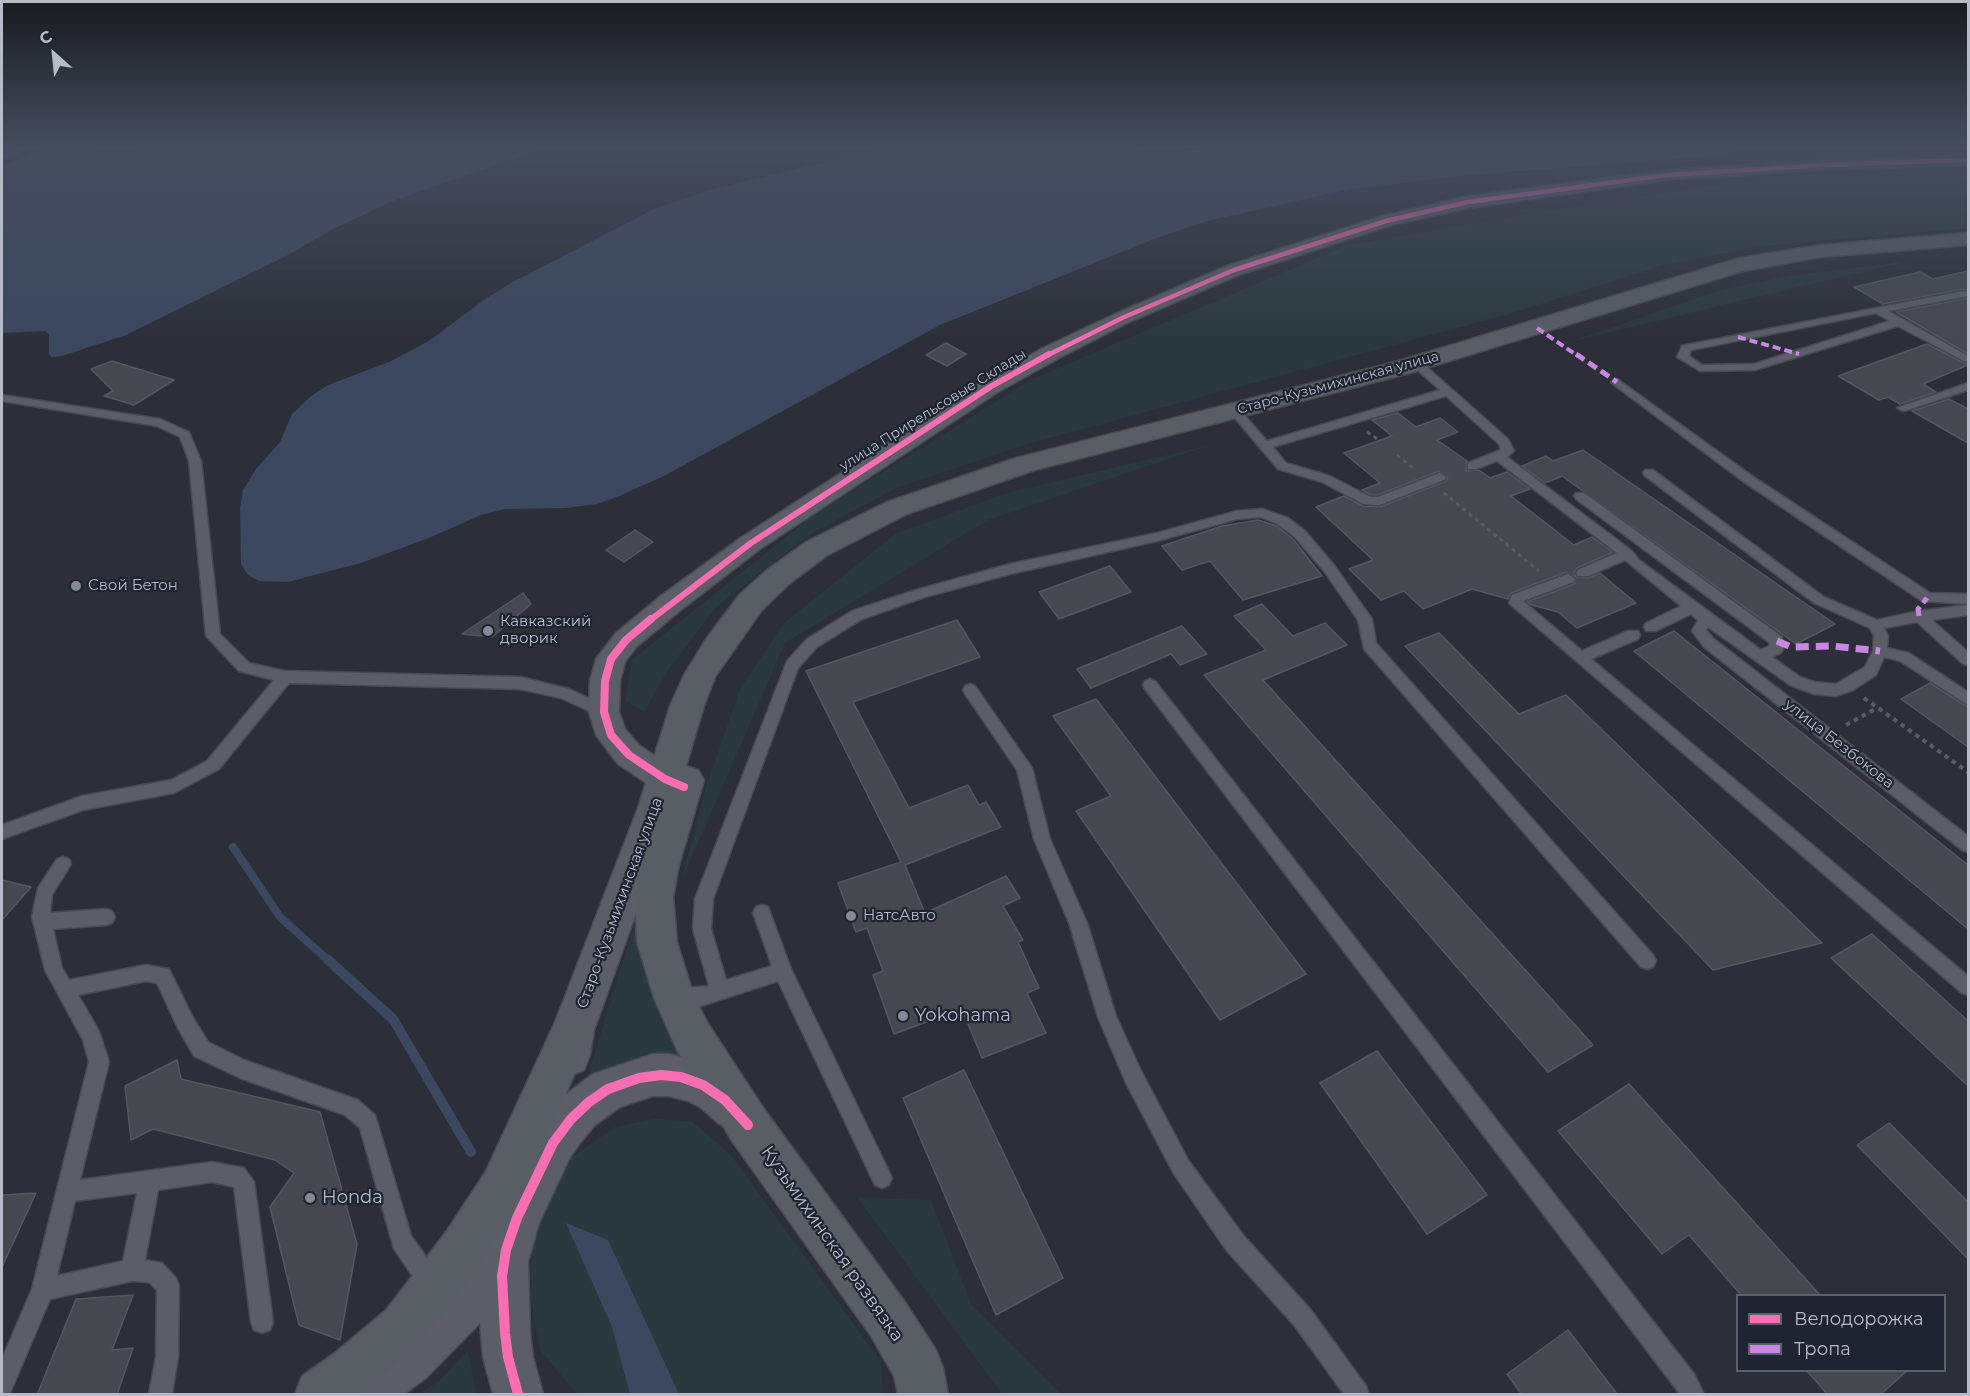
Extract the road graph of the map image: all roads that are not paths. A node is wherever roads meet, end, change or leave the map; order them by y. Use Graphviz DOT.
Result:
graph roads {
  1 [pos="1419,213"];
  2 [pos="1968,239"];
  3 [pos="1964,294"];
  4 [pos="1878,310"];
  5 [pos="1899,321"];
  6 [pos="1968,360"];
  7 [pos="1416,363"];
  8 [pos="1617,382"];
  9 [pos="1968,386"];
  10 [pos="1446,392"];
  11 [pos="2,398"];
  12 [pos="1903,408"];
  13 [pos="1235,411"];
  14 [pos="1264,446"];
  15 [pos="1498,456"];
  16 [pos="1472,466"];
  17 [pos="1649,472"];
  18 [pos="1435,480"];
  19 [pos="1580,496"];
  20 [pos="1627,554"];
  21 [pos="1583,573"];
  22 [pos="1568,579"];
  23 [pos="1968,599"];
  24 [pos="1692,607"];
  25 [pos="1968,610"];
  26 [pos="1919,616"];
  27 [pos="1710,621"];
  28 [pos="1876,626"];
  29 [pos="1651,627"];
  30 [pos="1633,635"];
  31 [pos="1880,651"];
  32 [pos="1581,657"];
  33 [pos="1759,657"];
  34 [pos="1968,660"];
  35 [pos="285,677"];
  36 [pos="1150,685"];
  37 [pos="970,690"];
  38 [pos="1968,699"];
  39 [pos="604,712"];
  40 [pos="668,791"];
  41 [pos="2,832"];
  42 [pos="1968,845"];
  43 [pos="63,864"];
  44 [pos="762,913"];
  45 [pos="106,917"];
  46 [pos="42,922"];
  47 [pos="1647,961"];
  48 [pos="783,971"];
  49 [pos="670,986"];
  50 [pos="1968,987"];
  51 [pos="65,989"];
  52 [pos="720,991"];
  53 [pos="573,1030"];
  54 [pos="692,1036"];
  55 [pos="748,1125"];
  56 [pos="553,1143"];
  57 [pos="882,1178"];
  58 [pos="149,1182"];
  59 [pos="69,1192"];
  60 [pos="517,1218"];
  61 [pos="132,1270"];
  62 [pos="441,1279"];
  63 [pos="43,1290"];
  64 [pos="262,1322"];
  65 [pos="2,1386"];
  66 [pos="926,1386"];
  67 [pos="161,1395"];
  68 [pos="320,1395"];
  69 [pos="363,1395"];
  70 [pos="518,1395"];
  71 [pos="1358,1395"];
  72 [pos="1693,1395"];
  1 -- 39 [label="street, улица Прирельсовые Склады"];
  2 -- 7 [label="main road, Старо-Кузьмихинская улица"];
  3 -- 4 [label="lane"];
  4 -- 5 [label="lane"];
  4 -- 5 [label="lane"];
  5 -- 6 [label="lane"];
  7 -- 10 [label="lane"];
  7 -- 13 [label="main road, Старо-Кузьмихинская улица"];
  8 -- 23 [label="lane"];
  9 -- 12 [label="lane"];
  10 -- 14 [label="lane"];
  10 -- 15 [label="lane"];
  11 -- 35 [label="lane"];
  13 -- 14 [label="lane"];
  13 -- 40 [label="main road, Старо-Кузьмихинская улица"];
  14 -- 18 [label="lane"];
  15 -- 16 [label="lane"];
  15 -- 20 [label="lane"];
  17 -- 28 [label="lane"];
  19 -- 33 [label="lane"];
  20 -- 21 [label="lane"];
  20 -- 24 [label="lane"];
  22 -- 32 [label="lane"];
  24 -- 27 [label="lane"];
  24 -- 29 [label="lane"];
  25 -- 26 [label="lane"];
  26 -- 28 [label="lane"];
  26 -- 34 [label="lane"];
  27 -- 33 [label="lane"];
  27 -- 42 [label="lane, улица Безбокова"];
  28 -- 31 [label="lane"];
  30 -- 32 [label="lane"];
  31 -- 33 [label="lane"];
  31 -- 38 [label="lane"];
  32 -- 50 [label="lane"];
  35 -- 39 [label="lane"];
  35 -- 41 [label="lane"];
  36 -- 72 [label="lane"];
  37 -- 71 [label="lane"];
  39 -- 40 [label="street"];
  40 -- 49 [label="main road, Старо-Кузьмихинская улица"];
  40 -- 53 [label="street, Старо-Кузьмихинская улица"];
  43 -- 46 [label="lane"];
  44 -- 48 [label="lane"];
  45 -- 46 [label="lane"];
  46 -- 51 [label="lane"];
  47 -- 52 [label="lane"];
  48 -- 52 [label="lane"];
  48 -- 57 [label="lane"];
  49 -- 52 [label="lane"];
  49 -- 54 [label="main road, Старо-Кузьмихинская улица"];
  51 -- 59 [label="lane"];
  51 -- 62 [label="lane"];
  52 -- 54 [label="lane"];
  53 -- 56 [label="street, Старо-Кузьмихинская улица"];
  53 -- 62 [label="main road, Старо-Кузьмихинская улица"];
  54 -- 55 [label="main road, Старо-Кузьмихинская улица"];
  55 -- 56 [label="street, Кузьмихинская развязка"];
  55 -- 66 [label="main road, Кузьмихинская развязка"];
  56 -- 60 [label="street, Кузьмихинская развязка"];
  58 -- 59 [label="lane"];
  58 -- 61 [label="lane"];
  58 -- 64 [label="lane"];
  59 -- 63 [label="lane"];
  60 -- 69 [label="street"];
  60 -- 70 [label="street, Кузьмихинская развязка"];
  61 -- 63 [label="lane"];
  61 -- 67 [label="lane"];
  62 -- 68 [label="main road, Старо-Кузьмихинская улица"];
  63 -- 65 [label="lane"];
}
